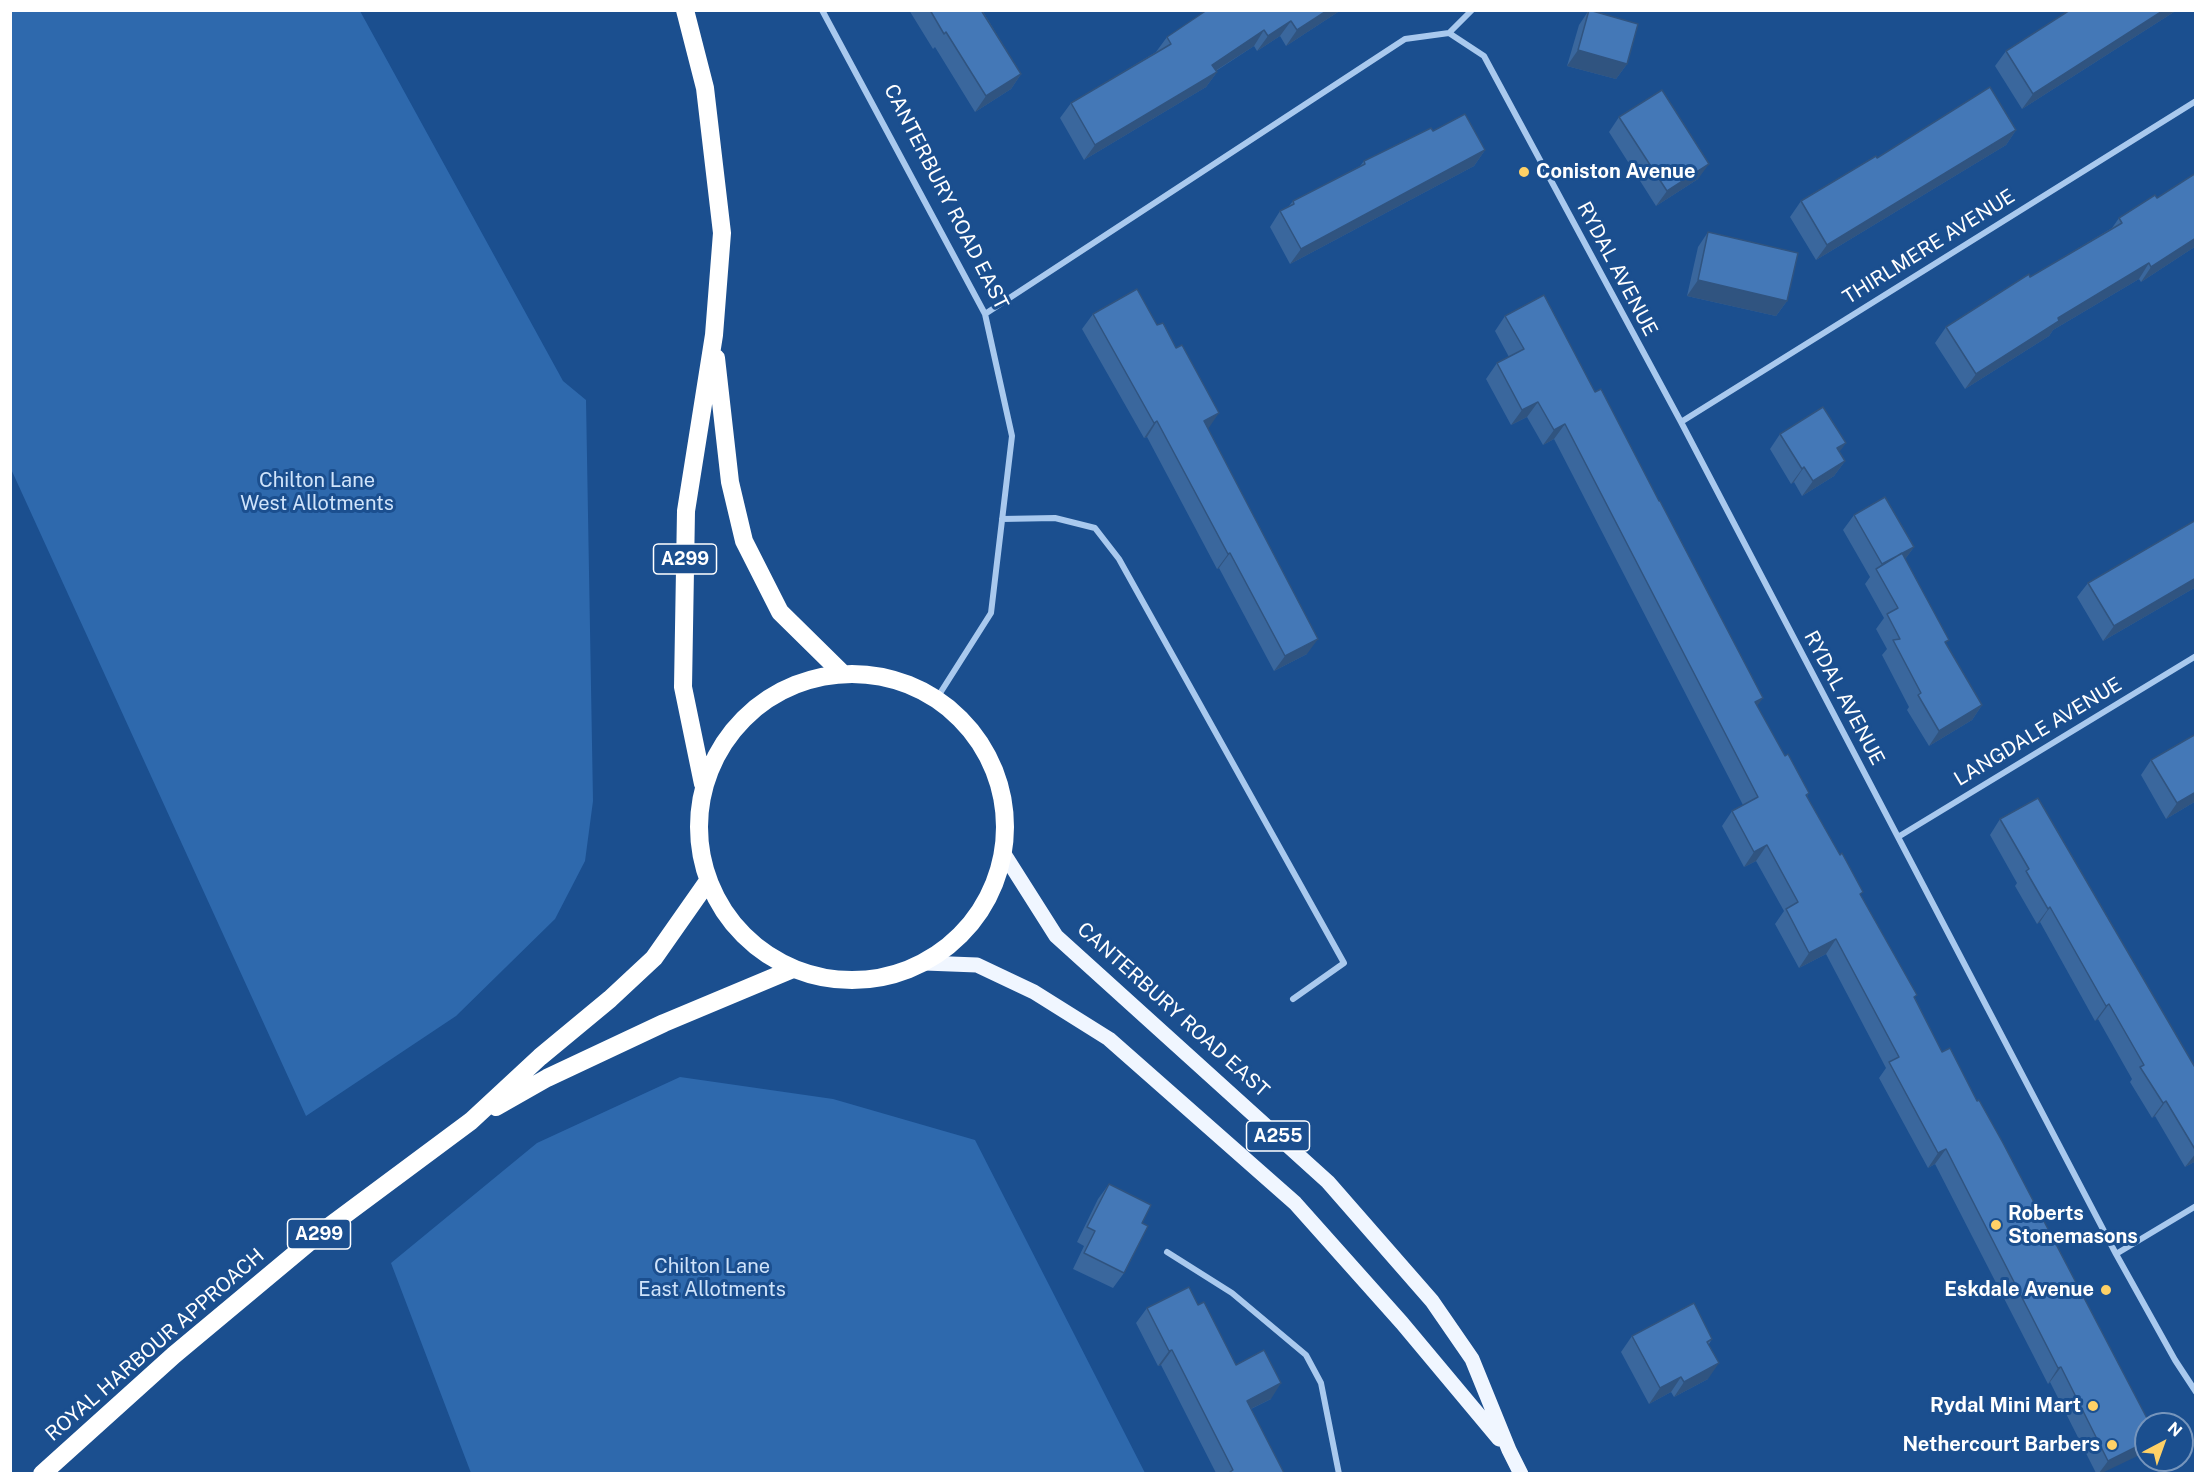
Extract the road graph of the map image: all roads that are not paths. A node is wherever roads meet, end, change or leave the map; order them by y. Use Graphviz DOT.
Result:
graph roads {
  1 [pos="685,10"];
  2 [pos="822,10"];
  3 [pos="1472,10"];
  4 [pos="1449,33"];
  5 [pos="2196,101"];
  6 [pos="985,314"];
  7 [pos="714,335"];
  8 [pos="1681,422"];
  9 [pos="1002,519"];
  10 [pos="2196,656"];
  11 [pos="843,673"];
  12 [pos="937,698"];
  13 [pos="703,784"];
  14 [pos="1898,837"];
  15 [pos="1004,854"];
  16 [pos="708,881"];
  17 [pos="925,963"];
  18 [pos="793,969"];
  19 [pos="1293,999"];
  20 [pos="471,1121"];
  21 [pos="2196,1206"];
  22 [pos="1167,1252"];
  23 [pos="2116,1254"];
  24 [pos="2196,1392"];
  25 [pos="1509,1450"];
  26 [pos="42,1473"];
  27 [pos="1339,1473"];
  28 [pos="1521,1473"];
  1 -- 7 [label="highway, A299"];
  2 -- 6 [label="street, CANTERBURY ROAD EAST"];
  3 -- 4 [label="street"];
  4 -- 6 [label="street"];
  4 -- 8 [label="street, RYDAL AVENUE"];
  5 -- 8 [label="street, THIRLMERE AVENUE"];
  6 -- 9 [label="street, CANTERBURY ROAD EAST"];
  7 -- 11 [label="highway, A299"];
  7 -- 13 [label="highway, A299"];
  8 -- 14 [label="street, RYDAL AVENUE"];
  9 -- 12 [label="street, CANTERBURY ROAD EAST"];
  9 -- 19 [label="street"];
  10 -- 14 [label="street, LANGDALE AVENUE"];
  11 -- 12 [label="highway"];
  11 -- 13 [label="highway"];
  12 -- 15 [label="highway"];
  13 -- 16 [label="highway"];
  14 -- 23 [label="street, RYDAL AVENUE"];
  15 -- 17 [label="highway"];
  15 -- 25 [label="main road, CANTERBURY ROAD EAST / A255"];
  16 -- 18 [label="highway"];
  16 -- 20 [label="highway, ROYAL HARBOUR APPROACH / A299"];
  17 -- 18 [label="highway"];
  17 -- 25 [label="main road, CANTERBURY ROAD EAST / A255"];
  18 -- 20 [label="highway, ROYAL HARBOUR APPROACH / A299"];
  20 -- 26 [label="highway, ROYAL HARBOUR APPROACH / A299"];
  21 -- 23 [label="street"];
  22 -- 27 [label="street"];
  23 -- 24 [label="street, RYDAL AVENUE"];
  25 -- 28 [label="main road, CANTERBURY ROAD EAST / A255"];
}
